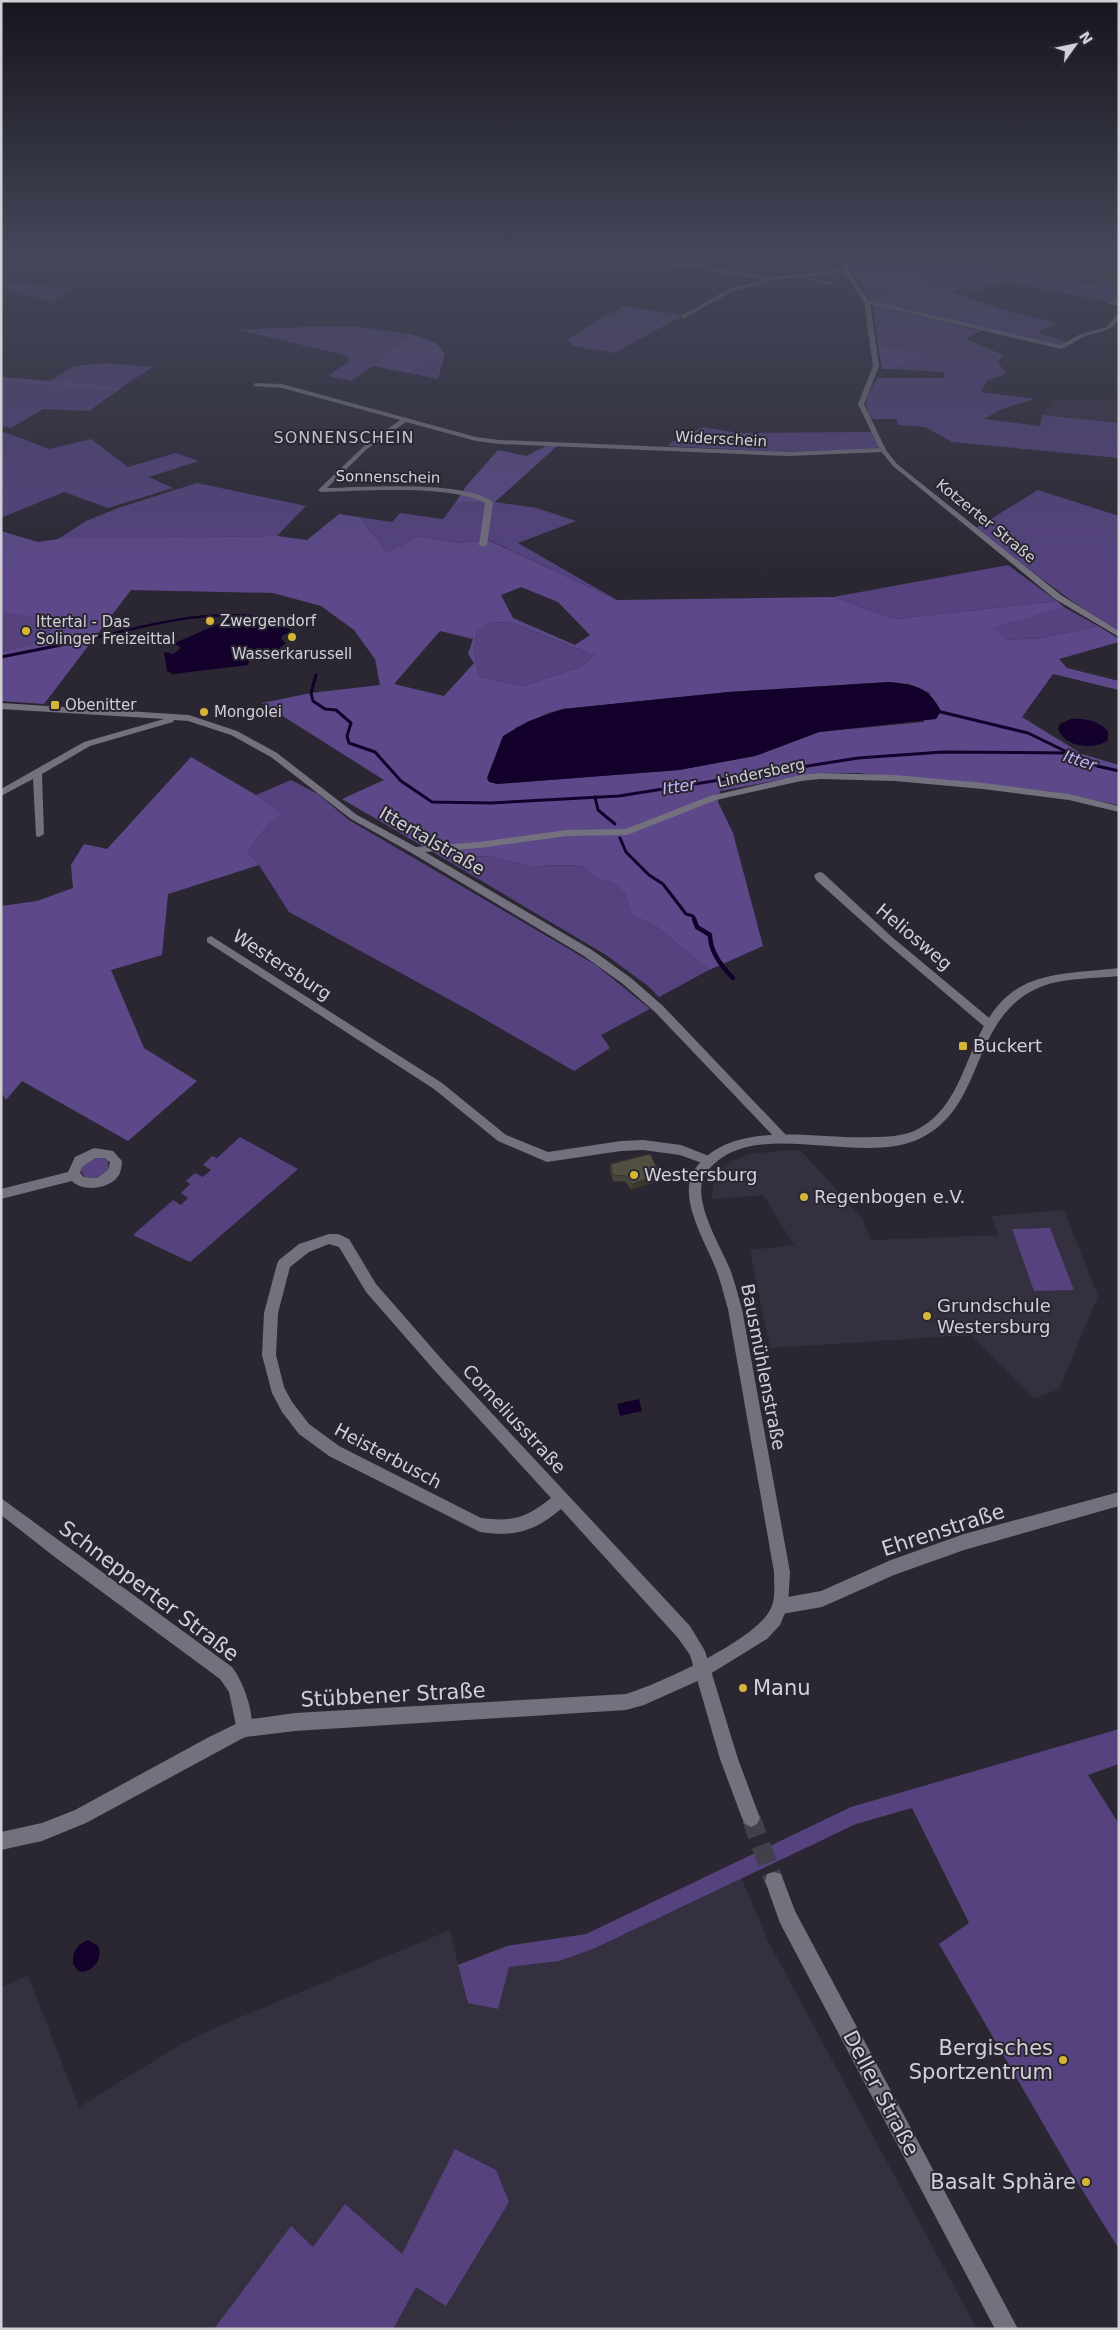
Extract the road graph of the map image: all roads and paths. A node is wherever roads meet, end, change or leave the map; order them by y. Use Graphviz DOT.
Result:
graph roads {
  1 [pos="875,361"];
  2 [pos="255,385"];
  3 [pos="406,419"];
  4 [pos="884,450"];
  5 [pos="483,545"];
  6 [pos="1119,635"];
  7 [pos="1,706"];
  8 [pos="179,717"];
  9 [pos="37,772"];
  10 [pos="1,793"];
  11 [pos="1119,809"];
  12 [pos="39,834"];
  13 [pos="414,850"];
  14 [pos="819,875"];
  15 [pos="211,940"];
  16 [pos="1119,972"];
  17 [pos="990,1024"];
  18 [pos="783,1139"];
  19 [pos="710,1161"];
  20 [pos="74,1175"];
  21 [pos="1,1194"];
  22 [pos="284,1264"];
  23 [pos="561,1499"];
  24 [pos="1119,1499"];
  25 [pos="1,1505"];
  26 [pos="782,1606"];
  27 [pos="703,1670"];
  28 [pos="244,1729"];
  29 [pos="751,1818"];
  30 [pos="1,1840"];
  31 [pos="774,1881"];
  32 [pos="1007,2329"];
  1 -- 4 [label="street, Kotzerter Straße"];
  2 -- 3 [label="street"];
  3 -- 4 [label="street, Widerschein"];
  3 -- 5 [label="street, Sonnenschein"];
  4 -- 6 [label="street, Kotzerter Straße"];
  7 -- 8 [label="street, Ittertalstraße"];
  8 -- 9 [label="street"];
  8 -- 13 [label="street, Ittertalstraße"];
  9 -- 10 [label="street"];
  9 -- 12 [label="street"];
  11 -- 13 [label="street, Lindersberg"];
  13 -- 18 [label="street, Ittertalstraße"];
  14 -- 17 [label="street, Heliosweg"];
  15 -- 19 [label="street, Westersburg"];
  16 -- 17 [label="street, Bausmühlenstraße"];
  17 -- 18 [label="street, Bausmühlenstraße"];
  18 -- 19 [label="street, Bausmühlenstraße"];
  19 -- 26 [label="street, Bausmühlenstraße"];
  20 -- 21 [label="street"];
  22 -- 23 [label="street, Corneliusstraße"];
  22 -- 23 [label="street, Heisterbusch"];
  23 -- 27 [label="street, Corneliusstraße"];
  24 -- 26 [label="street, Ehrenstraße"];
  25 -- 28 [label="street, Schnepperter Straße"];
  26 -- 27 [label="street, Stübbener Straße"];
  27 -- 28 [label="street, Stübbener Straße"];
  27 -- 29 [label="street"];
  28 -- 30 [label="street, Stübbener Straße"];
  31 -- 32 [label="street, Deller Straße"];
}
